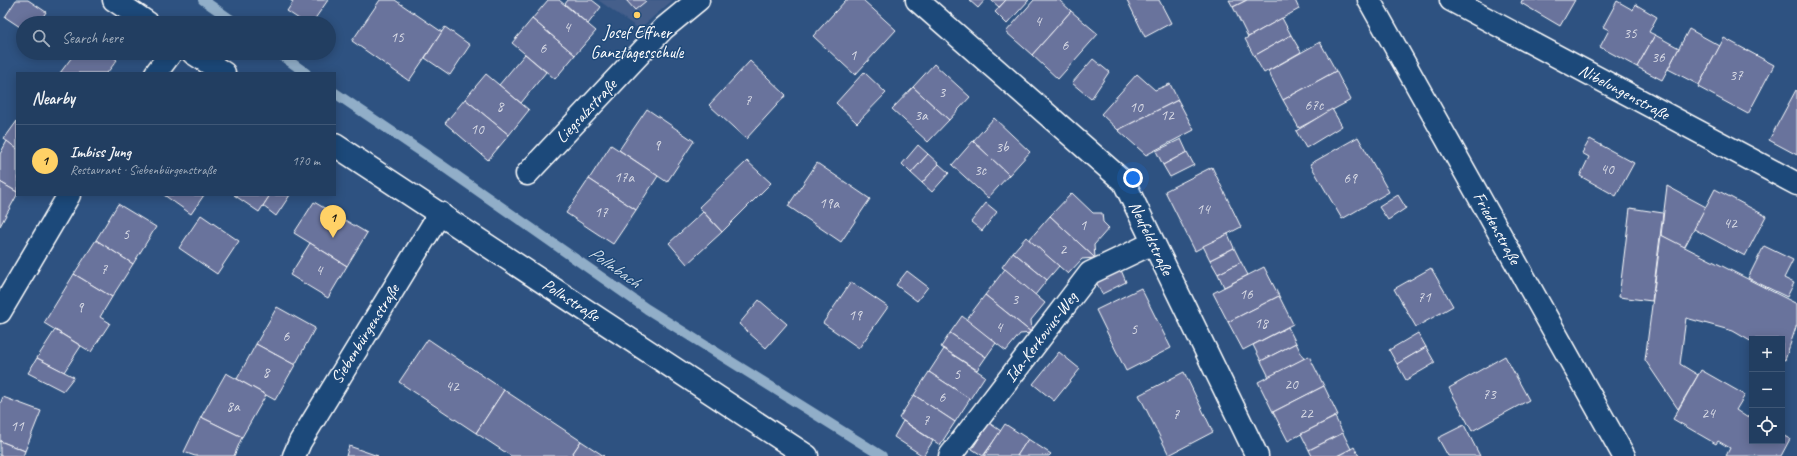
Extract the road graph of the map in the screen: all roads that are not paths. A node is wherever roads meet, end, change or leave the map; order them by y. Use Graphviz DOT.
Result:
graph roads {
  1 [pos="114,0"];
  2 [pos="698,0"];
  3 [pos="917,0"];
  4 [pos="1369,0"];
  5 [pos="1451,0"];
  6 [pos="138,16"];
  7 [pos="166,60"];
  8 [pos="204,60"];
  9 [pos="157,72"];
  10 [pos="222,72"];
  11 [pos="336,146"];
  12 [pos="527,174"];
  13 [pos="1797,184"];
  14 [pos="68,196"];
  15 [pos="440,214"];
  16 [pos="1153,243"];
  17 [pos="0,312"];
  18 [pos="294,456"];
  19 [pos="807,456"];
  20 [pos="950,456"];
  21 [pos="1257,456"];
  22 [pos="1624,456"];
  1 -- 6 [label="street"];
  2 -- 12 [label="street, Liegsalzstraße"];
  3 -- 16 [label="street, Neufeldstraße"];
  4 -- 22 [label="street, Friedenstraße"];
  5 -- 13 [label="street, Nibelungenstraße"];
  7 -- 9 [label="street"];
  8 -- 10 [label="street"];
  11 -- 15 [label="street, Pollnstraße"];
  14 -- 17 [label="street"];
  15 -- 18 [label="street, Siebenbürgenstraße"];
  15 -- 19 [label="street, Pollnstraße"];
  16 -- 20 [label="street, Ida-Kerkovius-Weg"];
  16 -- 21 [label="street, Neufeldstraße"];
}
